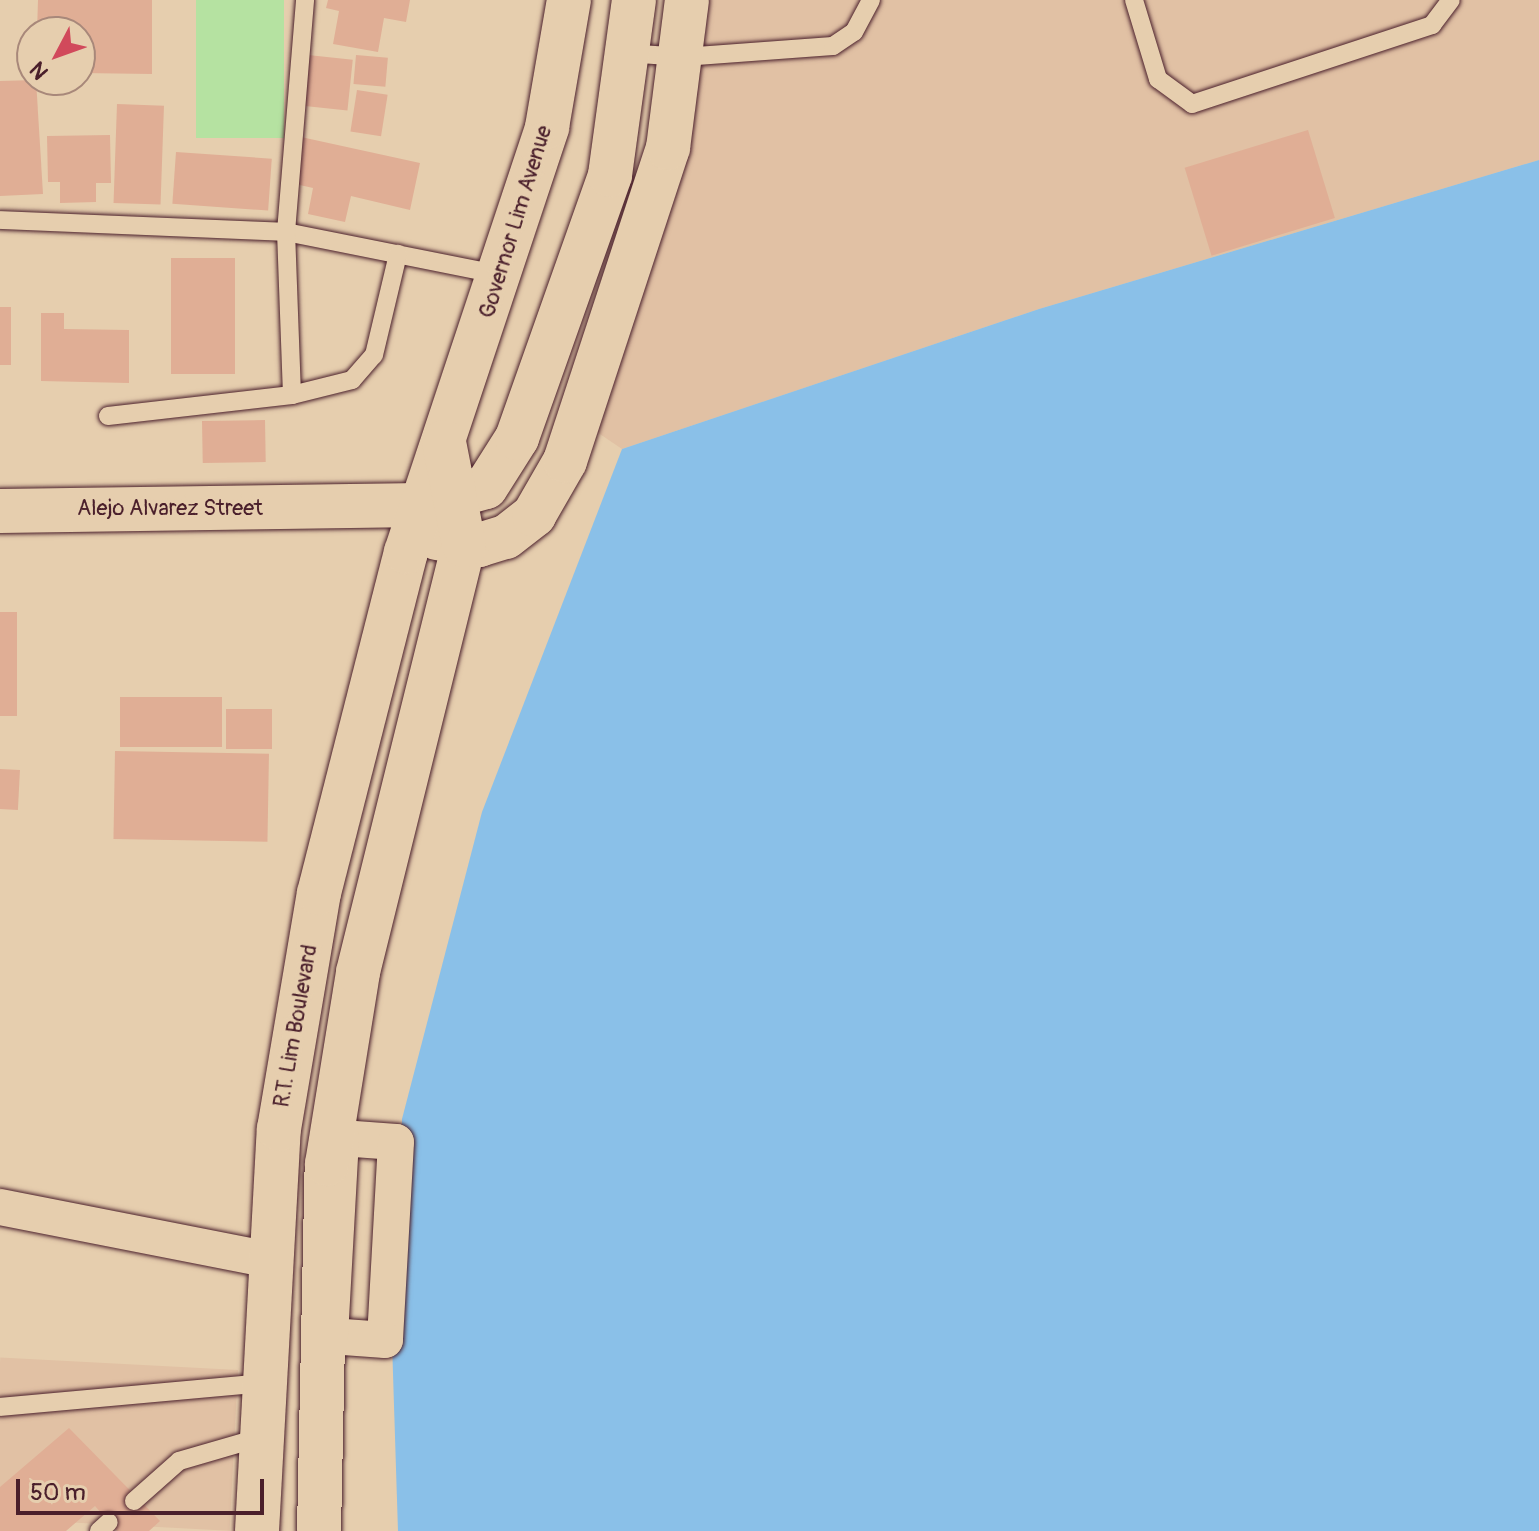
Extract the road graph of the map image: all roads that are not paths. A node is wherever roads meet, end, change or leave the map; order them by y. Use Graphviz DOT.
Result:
graph roads {
  1 [pos="305,0"];
  2 [pos="569,0"];
  3 [pos="634,0"];
  4 [pos="687,0"];
  5 [pos="871,0"];
  6 [pos="1134,0"];
  7 [pos="1451,0"];
  8 [pos="626,53"];
  9 [pos="683,57"];
  10 [pos="0,220"];
  11 [pos="286,232"];
  12 [pos="398,254"];
  13 [pos="502,275"];
  14 [pos="292,395"];
  15 [pos="108,416"];
  16 [pos="0,511"];
  17 [pos="429,512"];
  18 [pos="464,545"];
  19 [pos="0,1207"];
  20 [pos="270,1260"];
  21 [pos="385,1340"];
  22 [pos="264,1383"];
  23 [pos="0,1407"];
  24 [pos="258,1438"];
  25 [pos="134,1501"];
  26 [pos="257,1531"];
  27 [pos="319,1531"];
  1 -- 11 [label="lane"];
  2 -- 13 [label="main road, Governor Lim Avenue"];
  3 -- 8 [label="main road"];
  4 -- 9 [label="main road"];
  5 -- 9 [label="lane"];
  6 -- 7 [label="lane"];
  8 -- 9 [label="lane"];
  8 -- 17 [label="main road"];
  9 -- 18 [label="main road"];
  10 -- 11 [label="lane"];
  11 -- 12 [label="lane"];
  11 -- 14 [label="lane"];
  12 -- 13 [label="lane"];
  12 -- 14 [label="lane"];
  13 -- 17 [label="main road, Governor Lim Avenue"];
  14 -- 15 [label="lane"];
  16 -- 17 [label="main road, Alejo Alvarez Street"];
  17 -- 18 [label="main road, Governor Lim Avenue"];
  17 -- 20 [label="main road, R.T. Lim Boulevard"];
  18 -- 27 [label="main road"];
  19 -- 20 [label="street"];
  20 -- 22 [label="main road, R.T. Lim Boulevard"];
  21 -- 21 [label="street"];
  22 -- 23 [label="lane"];
  22 -- 24 [label="main road, R.T. Lim Boulevard"];
  24 -- 25 [label="lane"];
  24 -- 26 [label="main road, R.T. Lim Boulevard"];
}
